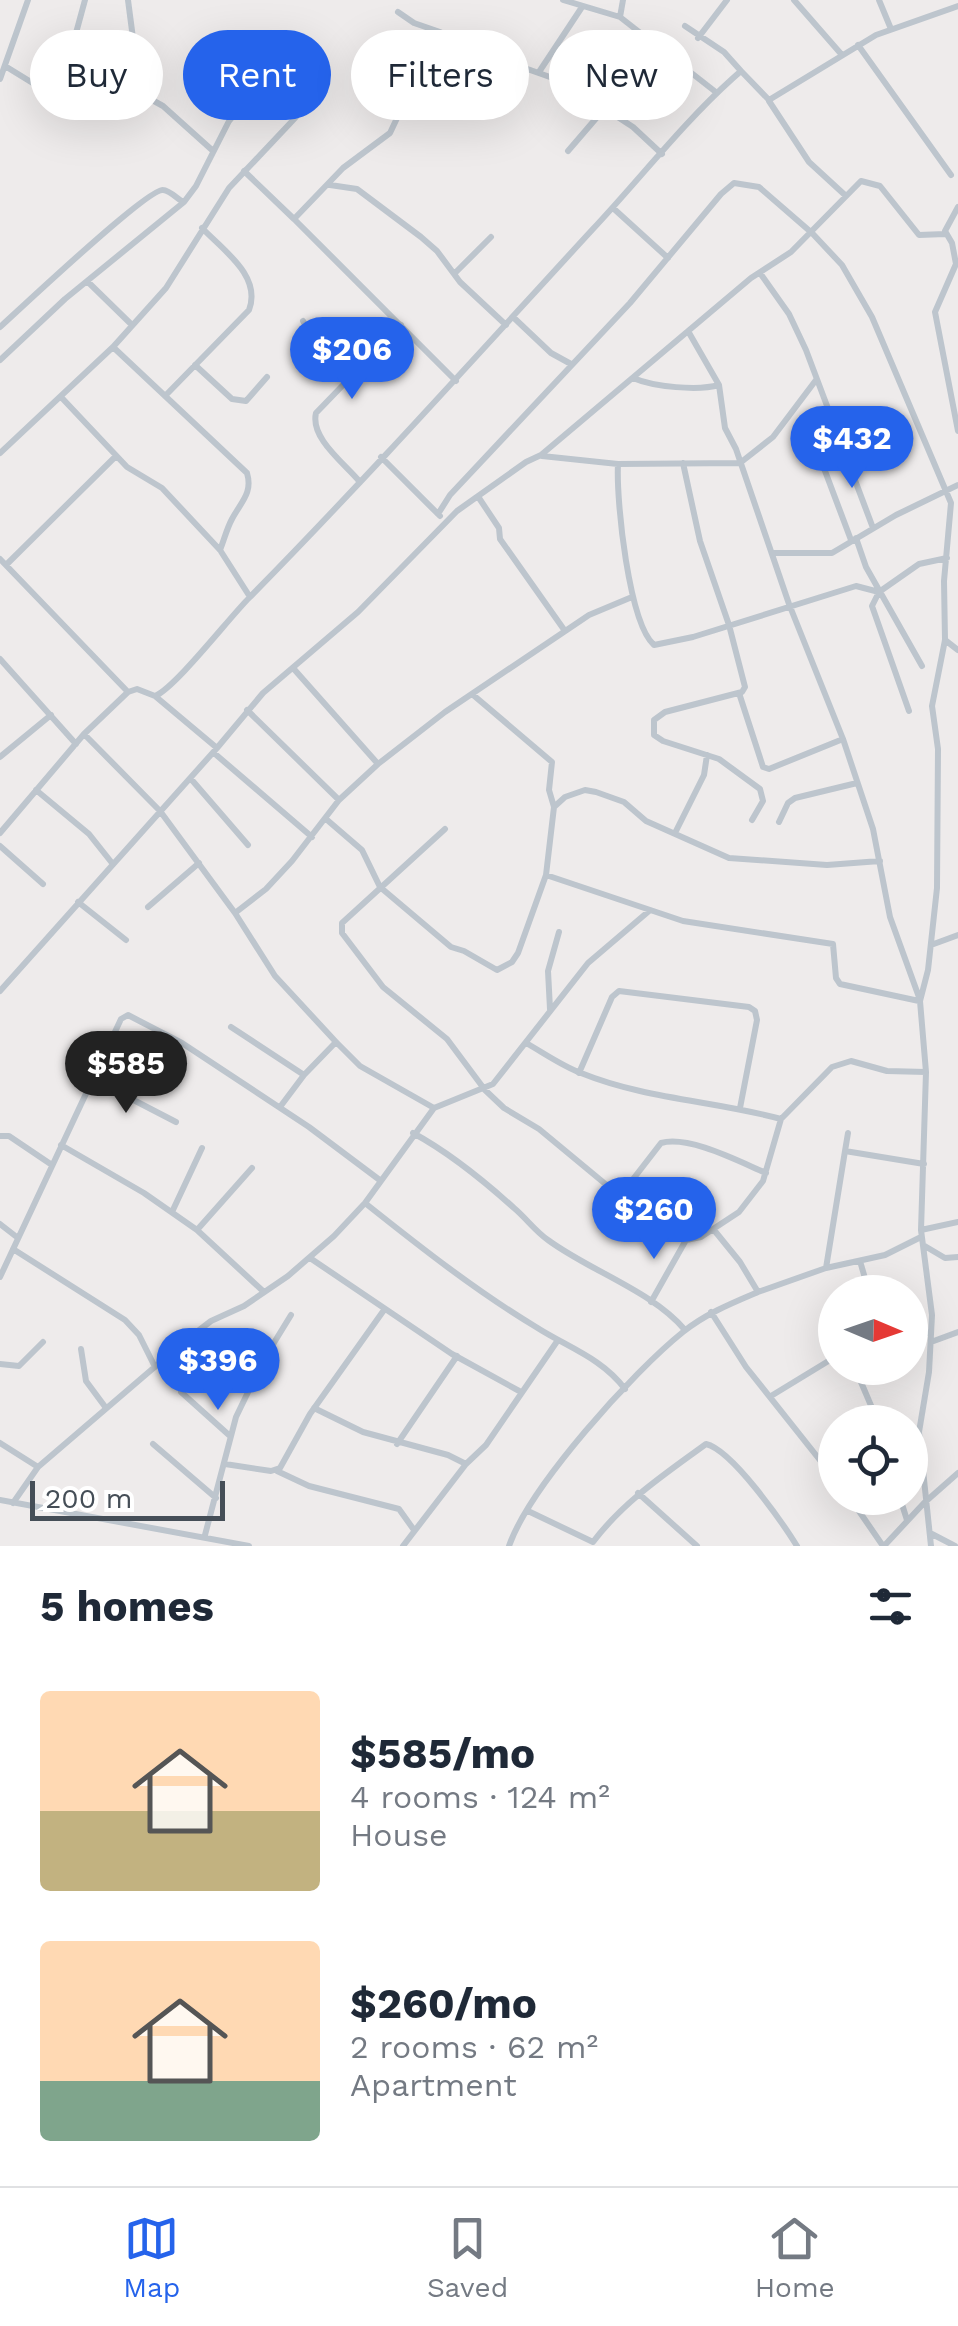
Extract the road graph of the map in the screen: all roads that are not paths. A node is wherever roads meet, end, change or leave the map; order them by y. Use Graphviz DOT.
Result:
graph roads {
  1 [pos="28,0"];
  2 [pos="85,0"];
  3 [pos="128,0"];
  4 [pos="563,0"];
  5 [pos="623,0"];
  6 [pos="727,0"];
  7 [pos="794,0"];
  8 [pos="878,0"];
  9 [pos="944,0"];
  10 [pos="958,6"];
  11 [pos="582,8"];
  12 [pos="948,8"];
  13 [pos="398,12"];
  14 [pos="620,17"];
  15 [pos="684,26"];
  16 [pos="891,29"];
  17 [pos="434,30"];
  18 [pos="698,38"];
  19 [pos="0,42"];
  20 [pos="858,46"];
  21 [pos="11,48"];
  22 [pos="842,55"];
  23 [pos="5,66"];
  24 [pos="529,69"];
  25 [pos="741,71"];
  26 [pos="539,72"];
  27 [pos="549,76"];
  28 [pos="0,80"];
  29 [pos="717,92"];
  30 [pos="769,100"];
  31 [pos="231,120"];
  32 [pos="293,120"];
  33 [pos="396,120"];
  34 [pos="595,120"];
  35 [pos="623,120"];
  36 [pos="212,150"];
  37 [pos="568,151"];
  38 [pos="662,154"];
  39 [pos="244,171"];
  40 [pos="951,175"];
  41 [pos="328,185"];
  42 [pos="172,196"];
  43 [pos="846,196"];
  44 [pos="184,202"];
  45 [pos="613,208"];
  46 [pos="958,208"];
  47 [pos="174,212"];
  48 [pos="294,219"];
  49 [pos="202,228"];
  50 [pos="812,233"];
  51 [pos="945,234"];
  52 [pos="490,237"];
  53 [pos="668,258"];
  54 [pos="760,273"];
  55 [pos="454,274"];
  56 [pos="88,282"];
  57 [pos="514,317"];
  58 [pos="303,322"];
  59 [pos="401,324"];
  60 [pos="132,325"];
  61 [pos="506,325"];
  62 [pos="0,327"];
  63 [pos="688,331"];
  64 [pos="113,346"];
  65 [pos="0,360"];
  66 [pos="572,364"];
  67 [pos="195,365"];
  68 [pos="353,375"];
  69 [pos="266,377"];
  70 [pos="633,378"];
  71 [pos="816,380"];
  72 [pos="456,381"];
  73 [pos="719,385"];
  74 [pos="165,396"];
  75 [pos="61,397"];
  76 [pos="958,431"];
  77 [pos="0,453"];
  78 [pos="819,455"];
  79 [pos="116,456"];
  80 [pos="541,456"];
  81 [pos="381,457"];
  82 [pos="683,463"];
  83 [pos="618,464"];
  84 [pos="740,464"];
  85 [pos="359,481"];
  86 [pos="958,485"];
  87 [pos="948,491"];
  88 [pos="479,498"];
  89 [pos="438,514"];
  90 [pos="446,522"];
  91 [pos="873,528"];
  92 [pos="854,539"];
  93 [pos="220,550"];
  94 [pos="774,553"];
  95 [pos="947,558"];
  96 [pos="3,562"];
  97 [pos="879,592"];
  98 [pos="632,596"];
  99 [pos="250,597"];
  100 [pos="789,604"];
  101 [pos="729,625"];
  102 [pos="565,631"];
  103 [pos="945,640"];
  104 [pos="958,650"];
  105 [pos="0,659"];
  106 [pos="922,666"];
  107 [pos="293,668"];
  108 [pos="128,692"];
  109 [pos="738,693"];
  110 [pos="472,694"];
  111 [pos="155,696"];
  112 [pos="246,710"];
  113 [pos="909,711"];
  114 [pos="51,715"];
  115 [pos="84,734"];
  116 [pos="843,739"];
  117 [pos="76,744"];
  118 [pos="216,750"];
  119 [pos="707,755"];
  120 [pos="0,756"];
  121 [pos="378,764"];
  122 [pos="191,779"];
  123 [pos="857,783"];
  124 [pos="36,790"];
  125 [pos="338,800"];
  126 [pos="554,807"];
  127 [pos="160,811"];
  128 [pos="326,819"];
  129 [pos="752,820"];
  130 [pos="779,822"];
  131 [pos="445,830"];
  132 [pos="0,832"];
  133 [pos="675,833"];
  134 [pos="312,837"];
  135 [pos="248,845"];
  136 [pos="0,846"];
  137 [pos="880,861"];
  138 [pos="112,863"];
  139 [pos="199,863"];
  140 [pos="546,875"];
  141 [pos="43,884"];
  142 [pos="380,887"];
  143 [pos="78,902"];
  144 [pos="148,907"];
  145 [pos="649,912"];
  146 [pos="235,913"];
  147 [pos="559,932"];
  148 [pos="958,936"];
  149 [pos="126,940"];
  150 [pos="931,946"];
  151 [pos="0,991"];
  152 [pos="920,1002"];
  153 [pos="550,1011"];
  154 [pos="231,1027"];
  155 [pos="336,1042"];
  156 [pos="526,1043"];
  157 [pos="926,1072"];
  158 [pos="580,1073"];
  159 [pos="304,1076"];
  160 [pos="91,1078"];
  161 [pos="485,1090"];
  162 [pos="280,1107"];
  163 [pos="434,1108"];
  164 [pos="740,1108"];
  165 [pos="781,1119"];
  166 [pos="176,1122"];
  167 [pos="848,1133"];
  168 [pos="414,1134"];
  169 [pos="0,1136"];
  170 [pos="62,1145"];
  171 [pos="202,1148"];
  172 [pos="845,1152"];
  173 [pos="924,1164"];
  174 [pos="52,1165"];
  175 [pos="252,1168"];
  176 [pos="766,1173"];
  177 [pos="381,1181"];
  178 [pos="620,1196"];
  179 [pos="365,1202"];
  180 [pos="172,1212"];
  181 [pos="958,1222"];
  182 [pos="0,1224"];
  183 [pos="197,1230"];
  184 [pos="714,1230"];
  185 [pos="922,1237"];
  186 [pos="18,1238"];
  187 [pos="686,1240"];
  188 [pos="13,1249"];
  189 [pos="958,1257"];
  190 [pos="310,1258"];
  191 [pos="860,1260"];
  192 [pos="826,1268"];
  193 [pos="864,1275"];
  194 [pos="0,1277"];
  195 [pos="264,1292"];
  196 [pos="758,1292"];
  197 [pos="651,1302"];
  198 [pos="384,1310"];
  199 [pos="712,1312"];
  200 [pos="291,1315"];
  201 [pos="685,1330"];
  202 [pos="931,1332"];
  203 [pos="958,1332"];
  204 [pos="928,1333"];
  205 [pos="558,1340"];
  206 [pos="43,1342"];
  207 [pos="930,1343"];
  208 [pos="82,1349"];
  209 [pos="456,1356"];
  210 [pos="0,1364"];
  211 [pos="155,1366"];
  212 [pos="818,1367"];
  213 [pos="625,1388"];
  214 [pos="181,1392"];
  215 [pos="522,1392"];
  216 [pos="771,1396"];
  217 [pos="922,1405"];
  218 [pos="106,1408"];
  219 [pos="314,1408"];
  220 [pos="230,1436"];
  221 [pos="0,1443"];
  222 [pos="153,1444"];
  223 [pos="398,1444"];
  224 [pos="818,1459"];
  225 [pos="225,1464"];
  226 [pos="466,1464"];
  227 [pos="38,1467"];
  228 [pos="276,1470"];
  229 [pos="958,1473"];
  230 [pos="638,1493"];
  231 [pos="216,1498"];
  232 [pos="928,1499"];
  233 [pos="0,1500"];
  234 [pos="13,1503"];
  235 [pos="528,1510"];
  236 [pos="862,1515"];
  237 [pos="905,1515"];
  238 [pos="913,1515"];
  239 [pos="927,1515"];
  240 [pos="907,1521"];
  241 [pos="414,1530"];
  242 [pos="932,1534"];
  243 [pos="205,1536"];
  244 [pos="228,1544"];
  245 [pos="595,1545"];
  246 [pos="249,1546"];
  247 [pos="403,1546"];
  248 [pos="509,1546"];
  249 [pos="697,1546"];
  250 [pos="797,1546"];
  251 [pos="884,1546"];
  252 [pos="932,1546"];
  253 [pos="954,1546"];
  1 -- 21 [label="street"];
  2 -- 23 [label="street"];
  3 -- 36 [label="street"];
  4 -- 11 [label="street"];
  5 -- 14 [label="street"];
  6 -- 18 [label="street"];
  7 -- 22 [label="street"];
  8 -- 16 [label="street"];
  9 -- 12 [label="street"];
  10 -- 12 [label="street"];
  11 -- 14 [label="street"];
  11 -- 26 [label="street"];
  12 -- 16 [label="street"];
  13 -- 17 [label="street"];
  14 -- 29 [label="street"];
  15 -- 18 [label="street"];
  16 -- 20 [label="street"];
  18 -- 25 [label="street"];
  19 -- 21 [label="street"];
  20 -- 22 [label="street"];
  20 -- 40 [label="street"];
  21 -- 23 [label="street"];
  22 -- 30 [label="street"];
  23 -- 28 [label="street"];
  24 -- 26 [label="street"];
  25 -- 29 [label="street"];
  25 -- 30 [label="street"];
  26 -- 27 [label="street"];
  29 -- 38 [label="street"];
  30 -- 43 [label="street"];
  31 -- 36 [label="street"];
  32 -- 39 [label="street"];
  33 -- 41 [label="street"];
  34 -- 37 [label="street"];
  35 -- 38 [label="street"];
  36 -- 44 [label="street"];
  38 -- 45 [label="street"];
  39 -- 48 [label="street"];
  39 -- 49 [label="street"];
  41 -- 48 [label="street"];
  41 -- 55 [label="street"];
  42 -- 44 [label="street"];
  42 -- 47 [label="street"];
  42 -- 62 [label="street"];
  43 -- 50 [label="street"];
  43 -- 51 [label="street"];
  44 -- 47 [label="street"];
  45 -- 53 [label="street"];
  45 -- 57 [label="street"];
  46 -- 51 [label="street"];
  47 -- 56 [label="street"];
  48 -- 59 [label="street"];
  49 -- 60 [label="street"];
  49 -- 67 [label="street"];
  50 -- 53 [label="street"];
  50 -- 54 [label="street"];
  50 -- 87 [label="street"];
  51 -- 76 [label="street"];
  52 -- 55 [label="street"];
  53 -- 66 [label="street"];
  54 -- 63 [label="street"];
  54 -- 71 [label="street"];
  55 -- 61 [label="street"];
  56 -- 60 [label="street"];
  56 -- 65 [label="street"];
  57 -- 61 [label="street"];
  57 -- 66 [label="street"];
  58 -- 68 [label="street"];
  59 -- 68 [label="street"];
  59 -- 72 [label="street"];
  60 -- 64 [label="street"];
  61 -- 72 [label="street"];
  63 -- 70 [label="street"];
  63 -- 73 [label="street"];
  64 -- 74 [label="street"];
  64 -- 75 [label="street"];
  66 -- 89 [label="street"];
  67 -- 69 [label="street"];
  67 -- 74 [label="street"];
  68 -- 85 [label="street"];
  70 -- 73 [label="street"];
  70 -- 80 [label="street"];
  71 -- 84 [label="street"];
  71 -- 91 [label="street"];
  72 -- 81 [label="street"];
  73 -- 84 [label="street"];
  74 -- 93 [label="street"];
  75 -- 77 [label="street"];
  75 -- 79 [label="street"];
  78 -- 92 [label="street"];
  79 -- 93 [label="street"];
  79 -- 96 [label="street"];
  80 -- 83 [label="street"];
  80 -- 88 [label="street"];
  81 -- 85 [label="street"];
  81 -- 89 [label="street"];
  82 -- 83 [label="street"];
  82 -- 84 [label="street"];
  82 -- 101 [label="street"];
  83 -- 98 [label="street"];
  84 -- 94 [label="street"];
  85 -- 99 [label="street"];
  86 -- 87 [label="street"];
  87 -- 91 [label="street"];
  87 -- 95 [label="street"];
  88 -- 90 [label="street"];
  88 -- 102 [label="street"];
  89 -- 90 [label="street"];
  90 -- 107 [label="street"];
  91 -- 92 [label="street"];
  92 -- 94 [label="street"];
  92 -- 97 [label="street"];
  93 -- 99 [label="street"];
  94 -- 100 [label="street"];
  95 -- 97 [label="street"];
  95 -- 103 [label="street"];
  96 -- 108 [label="street"];
  97 -- 100 [label="street"];
  97 -- 106 [label="street"];
  97 -- 113 [label="street"];
  98 -- 101 [label="street"];
  98 -- 102 [label="street"];
  99 -- 111 [label="street"];
  100 -- 101 [label="street"];
  100 -- 116 [label="street"];
  101 -- 109 [label="street"];
  102 -- 110 [label="street"];
  103 -- 104 [label="street"];
  103 -- 150 [label="street"];
  105 -- 114 [label="street"];
  107 -- 112 [label="street"];
  107 -- 121 [label="street"];
  108 -- 111 [label="street"];
  108 -- 115 [label="street"];
  109 -- 116 [label="street"];
  109 -- 119 [label="street"];
  110 -- 121 [label="street"];
  110 -- 126 [label="street"];
  111 -- 118 [label="street"];
  112 -- 118 [label="street"];
  112 -- 125 [label="street"];
  114 -- 117 [label="street"];
  114 -- 120 [label="street"];
  115 -- 117 [label="street"];
  115 -- 127 [label="street"];
  116 -- 123 [label="street"];
  117 -- 124 [label="street"];
  118 -- 122 [label="street"];
  118 -- 134 [label="street"];
  119 -- 129 [label="street"];
  119 -- 133 [label="street"];
  121 -- 125 [label="street"];
  122 -- 127 [label="street"];
  122 -- 135 [label="street"];
  123 -- 130 [label="street"];
  123 -- 137 [label="street"];
  124 -- 132 [label="street"];
  124 -- 138 [label="street"];
  125 -- 128 [label="street"];
  126 -- 133 [label="street"];
  126 -- 140 [label="street"];
  127 -- 138 [label="street"];
  127 -- 139 [label="street"];
  128 -- 134 [label="street"];
  128 -- 142 [label="street"];
  131 -- 142 [label="street"];
  133 -- 137 [label="street"];
  134 -- 146 [label="street"];
  136 -- 141 [label="street"];
  137 -- 152 [label="street"];
  138 -- 143 [label="street"];
  139 -- 144 [label="street"];
  139 -- 146 [label="street"];
  140 -- 142 [label="street"];
  140 -- 145 [label="street"];
  142 -- 161 [label="street"];
  143 -- 149 [label="street"];
  143 -- 151 [label="street"];
  145 -- 152 [label="street"];
  145 -- 153 [label="street"];
  146 -- 155 [label="street"];
  147 -- 153 [label="street"];
  148 -- 150 [label="street"];
  150 -- 152 [label="street"];
  152 -- 157 [label="street"];
  153 -- 156 [label="street"];
  154 -- 159 [label="street"];
  155 -- 159 [label="street"];
  155 -- 163 [label="street"];
  156 -- 158 [label="street"];
  156 -- 161 [label="street"];
  157 -- 165 [label="street"];
  157 -- 173 [label="street"];
  158 -- 164 [label="street"];
  158 -- 164 [label="street"];
  159 -- 162 [label="street"];
  160 -- 162 [label="street"];
  160 -- 166 [label="street"];
  160 -- 170 [label="street"];
  161 -- 163 [label="street"];
  161 -- 178 [label="street"];
  162 -- 177 [label="street"];
  163 -- 168 [label="street"];
  164 -- 165 [label="street"];
  165 -- 176 [label="street"];
  167 -- 172 [label="street"];
  168 -- 177 [label="street"];
  168 -- 197 [label="street"];
  169 -- 174 [label="street"];
  170 -- 174 [label="street"];
  170 -- 180 [label="street"];
  171 -- 180 [label="street"];
  172 -- 173 [label="street"];
  172 -- 192 [label="street"];
  173 -- 185 [label="street"];
  174 -- 186 [label="street"];
  175 -- 183 [label="street"];
  176 -- 178 [label="street"];
  176 -- 184 [label="street"];
  177 -- 179 [label="street"];
  178 -- 187 [label="street"];
  179 -- 190 [label="street"];
  179 -- 205 [label="street"];
  180 -- 183 [label="street"];
  181 -- 185 [label="street"];
  182 -- 186 [label="street"];
  183 -- 195 [label="street"];
  184 -- 187 [label="street"];
  184 -- 196 [label="street"];
  185 -- 189 [label="street"];
  185 -- 191 [label="street"];
  185 -- 202 [label="street"];
  186 -- 188 [label="street"];
  187 -- 197 [label="street"];
  188 -- 194 [label="street"];
  188 -- 211 [label="street"];
  190 -- 195 [label="street"];
  190 -- 198 [label="street"];
  191 -- 192 [label="street"];
  191 -- 193 [label="street"];
  192 -- 196 [label="street"];
  195 -- 211 [label="street"];
  196 -- 199 [label="street"];
  197 -- 201 [label="street"];
  198 -- 209 [label="street"];
  198 -- 219 [label="street"];
  199 -- 201 [label="street"];
  199 -- 216 [label="street"];
  200 -- 220 [label="street"];
  201 -- 213 [label="street"];
  202 -- 204 [label="street"];
  202 -- 207 [label="street"];
  203 -- 207 [label="street"];
  205 -- 213 [label="street"];
  205 -- 215 [label="street"];
  206 -- 210 [label="street"];
  207 -- 217 [label="street"];
  208 -- 218 [label="street"];
  209 -- 215 [label="street"];
  209 -- 223 [label="street"];
  211 -- 218 [label="street"];
  212 -- 216 [label="street"];
  213 -- 235 [label="street"];
  214 -- 220 [label="street"];
  215 -- 226 [label="street"];
  216 -- 224 [label="street"];
  218 -- 227 [label="street"];
  219 -- 223 [label="street"];
  219 -- 228 [label="street"];
  220 -- 225 [label="street"];
  221 -- 227 [label="street"];
  222 -- 231 [label="street"];
  223 -- 226 [label="street"];
  225 -- 228 [label="street"];
  225 -- 231 [label="street"];
  226 -- 241 [label="street"];
  227 -- 234 [label="street"];
  228 -- 241 [label="street"];
  229 -- 232 [label="street"];
  230 -- 245 [label="street"];
  230 -- 249 [label="street"];
  230 -- 250 [label="street"];
  231 -- 243 [label="street"];
  233 -- 234 [label="street"];
  234 -- 243 [label="street"];
  235 -- 245 [label="street"];
  235 -- 248 [label="street"];
  236 -- 251 [label="street"];
  237 -- 240 [label="street"];
  238 -- 240 [label="street"];
  239 -- 242 [label="street"];
  240 -- 251 [label="street"];
  241 -- 247 [label="street"];
  242 -- 252 [label="street"];
  242 -- 253 [label="street"];
  243 -- 244 [label="street"];
  244 -- 246 [label="street"];
}
